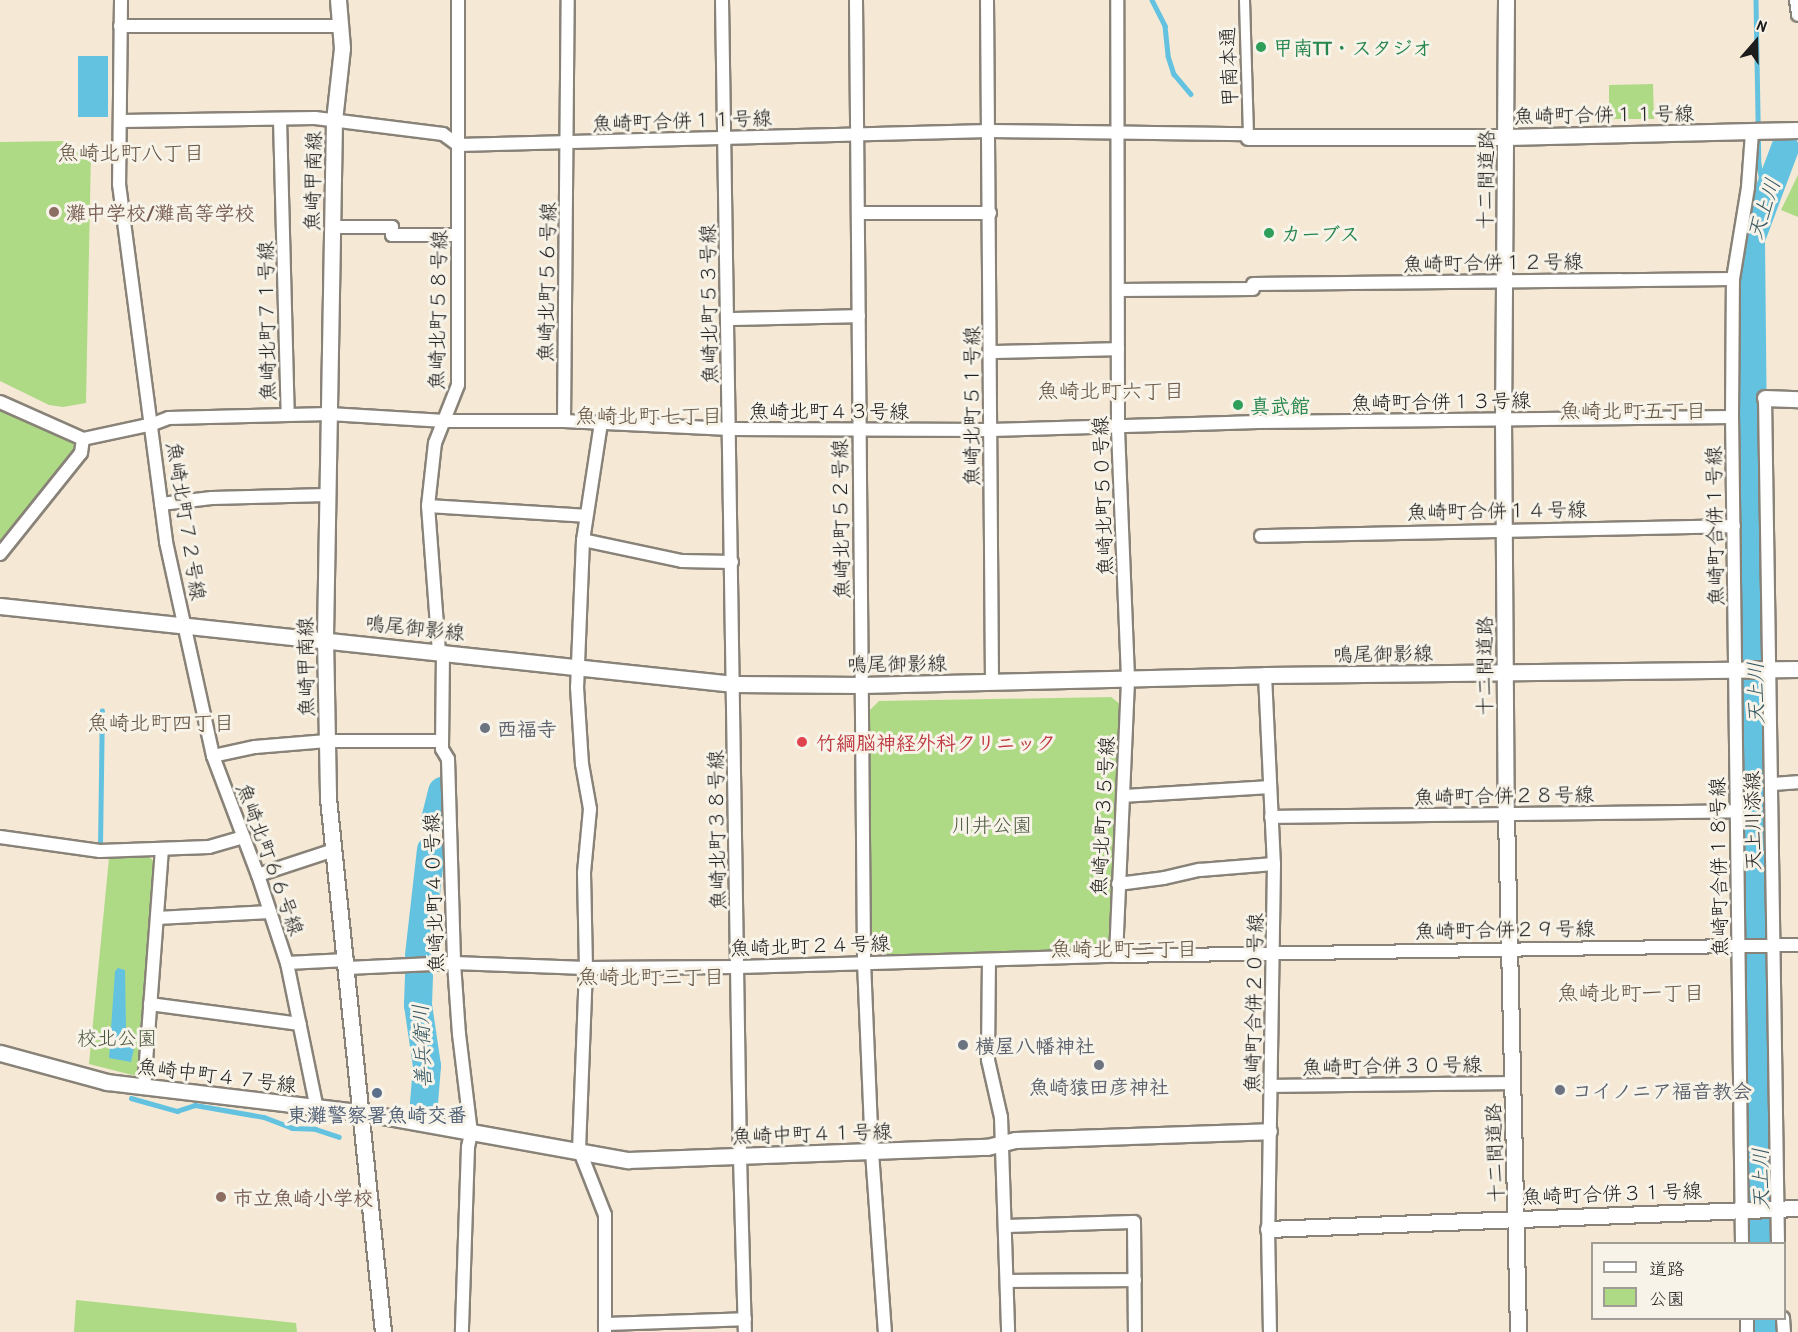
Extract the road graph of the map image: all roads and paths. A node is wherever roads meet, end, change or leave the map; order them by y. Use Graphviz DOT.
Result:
graph roads {
  1 [pos="121,0"];
  2 [pos="338,0"];
  3 [pos="458,0"];
  4 [pos="568,0"];
  5 [pos="723,0"];
  6 [pos="856,0"];
  7 [pos="987,0"];
  8 [pos="1117,0"];
  9 [pos="1244,0"];
  10 [pos="1506,0"];
  11 [pos="1796,0"];
  12 [pos="1798,15"];
  13 [pos="120,26"];
  14 [pos="340,26"];
  15 [pos="280,119"];
  16 [pos="122,121"];
  17 [pos="334,121"];
  18 [pos="1798,130"];
  19 [pos="989,131"];
  20 [pos="1118,132"];
  21 [pos="1752,132"];
  22 [pos="1248,135"];
  23 [pos="858,136"];
  24 [pos="1507,137"];
  25 [pos="724,140"];
  26 [pos="568,144"];
  27 [pos="458,145"];
  28 [pos="858,213"];
  29 [pos="990,213"];
  30 [pos="332,227"];
  31 [pos="458,235"];
  32 [pos="1733,279"];
  33 [pos="1505,281"];
  34 [pos="1118,290"];
  35 [pos="859,316"];
  36 [pos="728,319"];
  37 [pos="1118,349"];
  38 [pos="990,352"];
  39 [pos="1765,399"];
  40 [pos="1798,399"];
  41 [pos="0,402"];
  42 [pos="329,414"];
  43 [pos="288,415"];
  44 [pos="1732,417"];
  45 [pos="1503,419"];
  46 [pos="564,421"];
  47 [pos="445,422"];
  48 [pos="1258,422"];
  49 [pos="601,423"];
  50 [pos="153,424"];
  51 [pos="1118,427"];
  52 [pos="730,429"];
  53 [pos="859,429"];
  54 [pos="991,430"];
  55 [pos="83,439"];
  56 [pos="327,495"];
  57 [pos="162,504"];
  58 [pos="428,506"];
  59 [pos="585,516"];
  60 [pos="1734,526"];
  61 [pos="1504,529"];
  62 [pos="1261,536"];
  63 [pos="583,540"];
  64 [pos="0,554"];
  65 [pos="732,562"];
  66 [pos="0,606"];
  67 [pos="183,624"];
  68 [pos="325,638"];
  69 [pos="441,652"];
  70 [pos="578,666"];
  71 [pos="1768,669"];
  72 [pos="1798,669"];
  73 [pos="1738,670"];
  74 [pos="1506,673"];
  75 [pos="1265,675"];
  76 [pos="1128,678"];
  77 [pos="992,681"];
  78 [pos="734,684"];
  79 [pos="861,686"];
  80 [pos="327,741"];
  81 [pos="442,741"];
  82 [pos="213,756"];
  83 [pos="1798,782"];
  84 [pos="1772,784"];
  85 [pos="1269,787"];
  86 [pos="1123,796"];
  87 [pos="1737,811"];
  88 [pos="1506,815"];
  89 [pos="1271,817"];
  90 [pos="0,837"];
  91 [pos="244,837"];
  92 [pos="162,849"];
  93 [pos="334,850"];
  94 [pos="1274,864"];
  95 [pos="258,875"];
  96 [pos="1118,884"];
  97 [pos="270,912"];
  98 [pos="157,918"];
  99 [pos="1737,944"];
  100 [pos="1773,945"];
  101 [pos="1798,945"];
  102 [pos="1509,948"];
  103 [pos="1274,955"];
  104 [pos="1116,956"];
  105 [pos="989,960"];
  106 [pos="864,962"];
  107 [pos="287,963"];
  108 [pos="454,963"];
  109 [pos="347,964"];
  110 [pos="738,967"];
  111 [pos="586,968"];
  112 [pos="150,1004"];
  113 [pos="300,1024"];
  114 [pos="0,1053"];
  115 [pos="1512,1083"];
  116 [pos="1272,1086"];
  117 [pos="144,1088"];
  118 [pos="317,1109"];
  119 [pos="360,1112"];
  120 [pos="1269,1131"];
  121 [pos="471,1133"];
  122 [pos="1001,1144"];
  123 [pos="579,1149"];
  124 [pos="872,1152"];
  125 [pos="740,1157"];
  126 [pos="1774,1208"];
  127 [pos="1798,1208"];
  128 [pos="1743,1209"];
  129 [pos="1517,1218"];
  130 [pos="1005,1226"];
  131 [pos="1268,1229"];
  132 [pos="1743,1242"];
  133 [pos="1778,1242"];
  134 [pos="1135,1280"];
  135 [pos="1007,1281"];
  136 [pos="745,1326"];
  137 [pos="605,1328"];
  138 [pos="383,1332"];
  139 [pos="462,1332"];
  140 [pos="885,1332"];
  141 [pos="1008,1332"];
  142 [pos="1135,1332"];
  143 [pos="1270,1332"];
  144 [pos="1518,1332"];
  1 -- 13 [label="street, 魚崎北町７２号線"];
  2 -- 14 [label="street, 魚崎甲南線"];
  3 -- 27 [label="street, 魚崎北町５８号線"];
  4 -- 26 [label="street, 魚崎北町５６号線"];
  5 -- 25 [label="street, 魚崎北町５３号線"];
  6 -- 23 [label="street, 魚崎北町５２号線"];
  7 -- 19 [label="street, 魚崎北町５１号線"];
  8 -- 20 [label="street, 魚崎北町５０号線"];
  9 -- 22 [label="street, 甲南本通"];
  10 -- 24 [label="street, 十二間道路"];
  11 -- 12 [label="street"];
  13 -- 14 [label="street"];
  13 -- 16 [label="street, 魚崎北町７２号線"];
  14 -- 17 [label="street, 魚崎甲南線"];
  15 -- 16 [label="street, 魚崎町合併１１号線"];
  15 -- 17 [label="street, 魚崎町合併１１号線"];
  15 -- 43 [label="street, 魚崎北町７１号線"];
  16 -- 50 [label="street, 魚崎北町７２号線"];
  17 -- 27 [label="street, 魚崎町合併１１号線"];
  17 -- 30 [label="street, 魚崎甲南線"];
  18 -- 21 [label="street, 魚崎町合併１１号線"];
  19 -- 20 [label="street, 魚崎町合併１１号線"];
  19 -- 23 [label="street, 魚崎町合併１１号線"];
  19 -- 29 [label="street, 魚崎北町５１号線"];
  20 -- 22 [label="street, 魚崎町合併１１号線"];
  20 -- 34 [label="street, 魚崎北町５０号線"];
  21 -- 24 [label="street, 魚崎町合併１１号線"];
  21 -- 32 [label="street, 魚崎町合併１号線"];
  22 -- 24 [label="street, 魚崎町合併１１号線"];
  23 -- 25 [label="street, 魚崎町合併１１号線"];
  23 -- 28 [label="street, 魚崎北町５２号線"];
  24 -- 33 [label="street, 十二間道路"];
  25 -- 26 [label="street, 魚崎町合併１１号線"];
  25 -- 36 [label="street, 魚崎北町５３号線"];
  26 -- 27 [label="street, 魚崎町合併１１号線"];
  26 -- 46 [label="street, 魚崎北町５６号線"];
  27 -- 31 [label="street, 魚崎北町５８号線"];
  28 -- 29 [label="street"];
  28 -- 35 [label="street, 魚崎北町５２号線"];
  29 -- 38 [label="street, 魚崎北町５１号線"];
  30 -- 31 [label="street"];
  30 -- 42 [label="street, 魚崎甲南線"];
  31 -- 47 [label="street, 魚崎北町５８号線"];
  32 -- 33 [label="street, 魚崎町合併１２号線"];
  32 -- 44 [label="street, 魚崎町合併１号線"];
  33 -- 34 [label="street, 魚崎町合併１２号線"];
  33 -- 45 [label="street, 十二間道路"];
  34 -- 37 [label="street, 魚崎北町５０号線"];
  35 -- 36 [label="street"];
  35 -- 53 [label="street, 魚崎北町５２号線"];
  36 -- 52 [label="street, 魚崎北町５３号線"];
  37 -- 38 [label="street"];
  37 -- 51 [label="street, 魚崎北町５０号線"];
  38 -- 54 [label="street, 魚崎北町５１号線"];
  39 -- 40 [label="street"];
  39 -- 71 [label="street, 天上川添線"];
  41 -- 55 [label="street"];
  42 -- 43 [label="street, 魚崎北町４３号線"];
  42 -- 47 [label="street, 魚崎北町４３号線"];
  42 -- 56 [label="street, 魚崎甲南線"];
  43 -- 50 [label="street, 魚崎北町４３号線"];
  44 -- 45 [label="street, 魚崎町合併１３号線"];
  44 -- 60 [label="street, 魚崎町合併１号線"];
  45 -- 48 [label="street, 魚崎町合併１３号線"];
  45 -- 61 [label="street, 十二間道路"];
  46 -- 47 [label="street, 魚崎北町４３号線"];
  46 -- 49 [label="street, 魚崎北町４３号線"];
  47 -- 58 [label="street, 魚崎北町５８号線"];
  48 -- 51 [label="street, 魚崎北町４３号線"];
  49 -- 52 [label="street, 魚崎北町４３号線"];
  49 -- 59 [label="street"];
  50 -- 55 [label="street, 魚崎北町４３号線"];
  50 -- 57 [label="street, 魚崎北町７２号線"];
  51 -- 54 [label="street, 魚崎北町４３号線"];
  51 -- 76 [label="street, 魚崎北町５０号線"];
  52 -- 53 [label="street, 魚崎北町４３号線"];
  52 -- 65 [label="street, 魚崎北町５３号線"];
  53 -- 54 [label="street, 魚崎北町４３号線"];
  53 -- 79 [label="street, 魚崎北町５２号線"];
  54 -- 77 [label="street, 魚崎北町５１号線"];
  55 -- 64 [label="street"];
  56 -- 57 [label="street"];
  56 -- 68 [label="street, 魚崎甲南線"];
  57 -- 67 [label="street, 魚崎北町７２号線"];
  58 -- 59 [label="street"];
  58 -- 69 [label="street, 魚崎北町５８号線"];
  59 -- 63 [label="street"];
  60 -- 61 [label="street, 魚崎町合併１４号線"];
  60 -- 73 [label="street, 魚崎町合併１号線"];
  61 -- 62 [label="street, 魚崎町合併１４号線"];
  61 -- 74 [label="street, 十二間道路"];
  63 -- 65 [label="street"];
  63 -- 70 [label="street"];
  65 -- 78 [label="street, 魚崎北町５３号線"];
  66 -- 67 [label="street, 鳴尾御影線"];
  67 -- 68 [label="street, 鳴尾御影線"];
  67 -- 82 [label="street, 魚崎北町６６号線"];
  68 -- 69 [label="street, 鳴尾御影線"];
  68 -- 80 [label="street, 魚崎甲南線"];
  69 -- 70 [label="street, 鳴尾御影線"];
  69 -- 81 [label="street, 魚崎北町４０号線"];
  70 -- 78 [label="street, 鳴尾御影線"];
  70 -- 111 [label="street"];
  71 -- 72 [label="street, 鳴尾御影線"];
  71 -- 73 [label="street, 鳴尾御影線"];
  71 -- 84 [label="street, 天上川添線"];
  73 -- 74 [label="street, 鳴尾御影線"];
  73 -- 87 [label="street, 魚崎町合併１８号線"];
  74 -- 75 [label="street, 鳴尾御影線"];
  74 -- 88 [label="street, 十二間道路"];
  75 -- 76 [label="street, 鳴尾御影線"];
  75 -- 85 [label="street, 魚崎町合併２０号線"];
  76 -- 77 [label="street, 鳴尾御影線"];
  76 -- 86 [label="street, 魚崎北町３５号線"];
  77 -- 79 [label="street, 鳴尾御影線"];
  78 -- 79 [label="street, 鳴尾御影線"];
  78 -- 110 [label="street, 魚崎北町３８号線"];
  79 -- 106 [label="street, 魚崎北町５２号線"];
  80 -- 81 [label="street"];
  80 -- 82 [label="street"];
  80 -- 93 [label="street, 魚崎甲南線"];
  81 -- 108 [label="street, 魚崎北町４０号線"];
  82 -- 91 [label="street, 魚崎北町６６号線"];
  83 -- 84 [label="street"];
  84 -- 100 [label="street, 天上川添線"];
  85 -- 86 [label="street"];
  85 -- 89 [label="street, 魚崎町合併２０号線"];
  86 -- 96 [label="street, 魚崎北町３５号線"];
  87 -- 88 [label="street, 魚崎町合併２８号線"];
  87 -- 99 [label="street, 魚崎町合併１８号線"];
  88 -- 89 [label="street, 魚崎町合併２８号線"];
  88 -- 102 [label="street, 十二間道路"];
  89 -- 94 [label="street, 魚崎町合併２０号線"];
  90 -- 92 [label="street"];
  91 -- 92 [label="street"];
  91 -- 95 [label="street, 魚崎北町６６号線"];
  92 -- 98 [label="street"];
  93 -- 95 [label="street"];
  93 -- 109 [label="street, 魚崎甲南線"];
  94 -- 96 [label="street"];
  94 -- 103 [label="street, 魚崎町合併２０号線"];
  95 -- 97 [label="street, 魚崎北町６６号線"];
  96 -- 104 [label="street, 魚崎北町３５号線"];
  97 -- 98 [label="street"];
  97 -- 107 [label="street, 魚崎北町６６号線"];
  98 -- 112 [label="street"];
  99 -- 100 [label="street, 魚崎町合併２９号線"];
  99 -- 102 [label="street, 魚崎町合併２９号線"];
  99 -- 128 [label="street, 魚崎町合併１８号線"];
  100 -- 101 [label="street, 魚崎町合併２９号線"];
  100 -- 126 [label="street, 天上川添線"];
  102 -- 103 [label="street, 魚崎町合併２９号線"];
  102 -- 115 [label="street, 十二間道路"];
  103 -- 104 [label="street, 魚崎北町２４号線"];
  103 -- 116 [label="street, 魚崎町合併２０号線"];
  104 -- 105 [label="street, 魚崎北町２４号線"];
  105 -- 106 [label="street, 魚崎北町２４号線"];
  105 -- 122 [label="street"];
  106 -- 110 [label="street, 魚崎北町２４号線"];
  106 -- 124 [label="street, 魚崎北町５２号線"];
  107 -- 109 [label="street, 魚崎北町２４号線"];
  107 -- 113 [label="street, 魚崎北町６６号線"];
  108 -- 109 [label="street, 魚崎北町２４号線"];
  108 -- 111 [label="street, 魚崎北町２４号線"];
  108 -- 121 [label="street, 魚崎北町４０号線"];
  109 -- 119 [label="street, 魚崎甲南線"];
  110 -- 111 [label="street, 魚崎北町２４号線"];
  110 -- 125 [label="street, 魚崎北町３８号線"];
  111 -- 123 [label="street"];
  112 -- 113 [label="street"];
  112 -- 117 [label="street"];
  113 -- 118 [label="street, 魚崎北町６６号線"];
  114 -- 117 [label="street, 魚崎中町４７号線"];
  115 -- 116 [label="street, 魚崎町合併３０号線"];
  115 -- 129 [label="street, 十二間道路"];
  116 -- 120 [label="street, 魚崎町合併２０号線"];
  117 -- 118 [label="street, 魚崎中町４７号線"];
  118 -- 119 [label="street, 魚崎中町４７号線"];
  119 -- 121 [label="street, 魚崎中町４１号線"];
  119 -- 138 [label="street, 魚崎甲南線"];
  120 -- 122 [label="street, 魚崎中町４１号線"];
  120 -- 131 [label="street, 魚崎町合併２０号線"];
  121 -- 123 [label="street, 魚崎中町４１号線"];
  121 -- 139 [label="street, 魚崎北町４０号線"];
  122 -- 124 [label="street, 魚崎中町４１号線"];
  122 -- 130 [label="street"];
  123 -- 125 [label="street, 魚崎中町４１号線"];
  123 -- 137 [label="street"];
  124 -- 125 [label="street, 魚崎中町４１号線"];
  124 -- 140 [label="street, 魚崎北町５２号線"];
  125 -- 136 [label="street, 魚崎北町３８号線"];
  126 -- 127 [label="street, 魚崎町合併３１号線"];
  126 -- 128 [label="street, 魚崎町合併３１号線"];
  126 -- 133 [label="street, 天上川添線"];
  128 -- 129 [label="street, 魚崎町合併３１号線"];
  128 -- 132 [label="street, 魚崎町合併１８号線"];
  129 -- 131 [label="street, 魚崎町合併３１号線"];
  129 -- 144 [label="street, 十二間道路"];
  130 -- 134 [label="street"];
  130 -- 135 [label="street"];
  131 -- 143 [label="street, 魚崎町合併２０号線"];
  134 -- 135 [label="street"];
  134 -- 142 [label="street"];
  135 -- 141 [label="street"];
  136 -- 137 [label="street"];
}
